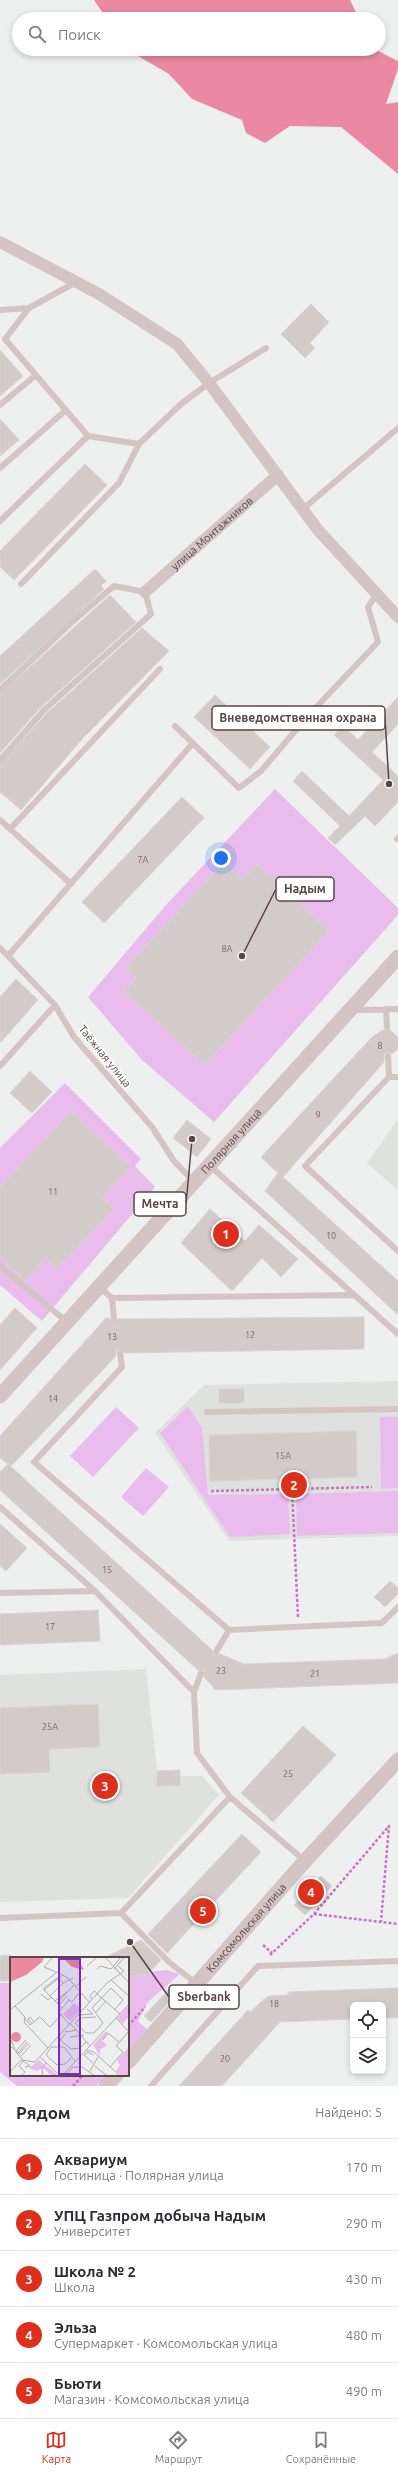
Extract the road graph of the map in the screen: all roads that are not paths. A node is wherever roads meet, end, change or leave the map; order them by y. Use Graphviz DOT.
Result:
graph roads {
  1 [pos="0,242"];
  2 [pos="77,282"];
  3 [pos="29,308"];
  4 [pos="0,310"];
  5 [pos="2,341"];
  6 [pos="266,348"];
  7 [pos="36,375"];
  8 [pos="209,383"];
  9 [pos="0,405"];
  10 [pos="66,410"];
  11 [pos="398,428"];
  12 [pos="88,436"];
  13 [pos="139,444"];
  14 [pos="0,468"];
  15 [pos="278,475"];
  16 [pos="304,510"];
  17 [pos="0,521"];
  18 [pos="21,584"];
  19 [pos="145,592"];
  20 [pos="377,594"];
  21 [pos="398,617"];
  22 [pos="160,669"];
  23 [pos="0,690"];
  24 [pos="176,726"];
  25 [pos="193,743"];
  26 [pos="0,760"];
  27 [pos="0,820"];
  28 [pos="10,829"];
  29 [pos="71,884"];
  30 [pos="0,948"];
  31 [pos="8,956"];
  32 [pos="398,957"];
  33 [pos="55,1004"];
  34 [pos="386,1009"];
  35 [pos="398,1009"];
  36 [pos="350,1010"];
  37 [pos="387,1028"];
  38 [pos="388,1056"];
  39 [pos="0,1066"];
  40 [pos="389,1077"];
  41 [pos="398,1077"];
  42 [pos="209,1166"];
  43 [pos="194,1182"];
  44 [pos="398,1251"];
  45 [pos="0,1266"];
  46 [pos="99,1288"];
  47 [pos="354,1295"];
  48 [pos="112,1298"];
  49 [pos="114,1319"];
  50 [pos="67,1322"];
  51 [pos="398,1334"];
  52 [pos="120,1353"];
  53 [pos="0,1396"];
  54 [pos="398,1409"];
  55 [pos="207,1412"];
  56 [pos="0,1507"];
  57 [pos="95,1591"];
  58 [pos="0,1593"];
  59 [pos="398,1607"];
  60 [pos="229,1630"];
  61 [pos="216,1652"];
  62 [pos="201,1673"];
  63 [pos="194,1692"];
  64 [pos="398,1760"];
  65 [pos="230,1797"];
  66 [pos="305,1861"];
  67 [pos="121,1913"];
  68 [pos="0,1918"];
  69 [pos="398,1961"];
  70 [pos="198,1984"];
  71 [pos="129,2061"];
  72 [pos="115,2076"];
  73 [pos="106,2086"];
  74 [pos="151,2086"];
  1 -- 2 [label="street"];
  2 -- 3 [label="lane"];
  2 -- 8 [label="street"];
  3 -- 4 [label="lane"];
  3 -- 5 [label="lane"];
  5 -- 7 [label="lane"];
  6 -- 8 [label="lane"];
  7 -- 9 [label="lane"];
  7 -- 10 [label="lane"];
  8 -- 13 [label="lane"];
  8 -- 15 [label="street"];
  10 -- 12 [label="lane"];
  10 -- 14 [label="lane"];
  11 -- 16 [label="lane"];
  12 -- 13 [label="lane"];
  12 -- 17 [label="lane"];
  13 -- 18 [label="lane"];
  15 -- 16 [label="street"];
  15 -- 19 [label="street, улица Монтажников"];
  16 -- 20 [label="street"];
  19 -- 23 [label="lane"];
  19 -- 26 [label="lane"];
  20 -- 21 [label="street"];
  20 -- 25 [label="lane"];
  22 -- 28 [label="lane"];
  24 -- 25 [label="lane"];
  25 -- 29 [label="lane"];
  27 -- 28 [label="lane"];
  28 -- 29 [label="lane"];
  29 -- 31 [label="lane"];
  30 -- 31 [label="lane, Таёжная улица"];
  31 -- 33 [label="lane, Таёжная улица"];
  32 -- 36 [label="street, Полярная улица"];
  33 -- 39 [label="lane"];
  33 -- 43 [label="lane, Таёжная улица"];
  34 -- 35 [label="lane"];
  34 -- 36 [label="lane"];
  34 -- 37 [label="lane"];
  36 -- 42 [label="street, Полярная улица"];
  38 -- 40 [label="lane"];
  40 -- 41 [label="lane"];
  40 -- 44 [label="lane"];
  42 -- 43 [label="street, Полярная улица"];
  42 -- 47 [label="lane"];
  43 -- 46 [label="street, Полярная улица"];
  45 -- 50 [label="lane"];
  46 -- 48 [label="lane"];
  46 -- 50 [label="street, Полярная улица"];
  47 -- 48 [label="lane"];
  47 -- 51 [label="lane"];
  48 -- 49 [label="lane"];
  50 -- 53 [label="street, Полярная улица"];
  52 -- 60 [label="lane"];
  54 -- 55 [label="lane"];
  56 -- 57 [label="lane"];
  57 -- 58 [label="lane"];
  57 -- 63 [label="lane"];
  59 -- 60 [label="lane"];
  60 -- 61 [label="lane"];
  62 -- 63 [label="lane"];
  63 -- 65 [label="lane"];
  64 -- 66 [label="street, Комсомольская улица"];
  65 -- 66 [label="lane"];
  65 -- 67 [label="lane"];
  66 -- 70 [label="street, Комсомольская улица"];
  67 -- 68 [label="lane"];
  67 -- 70 [label="lane"];
  69 -- 74 [label="lane"];
  70 -- 71 [label="street, Комсомольская улица"];
  72 -- 73 [label="street"];
}
